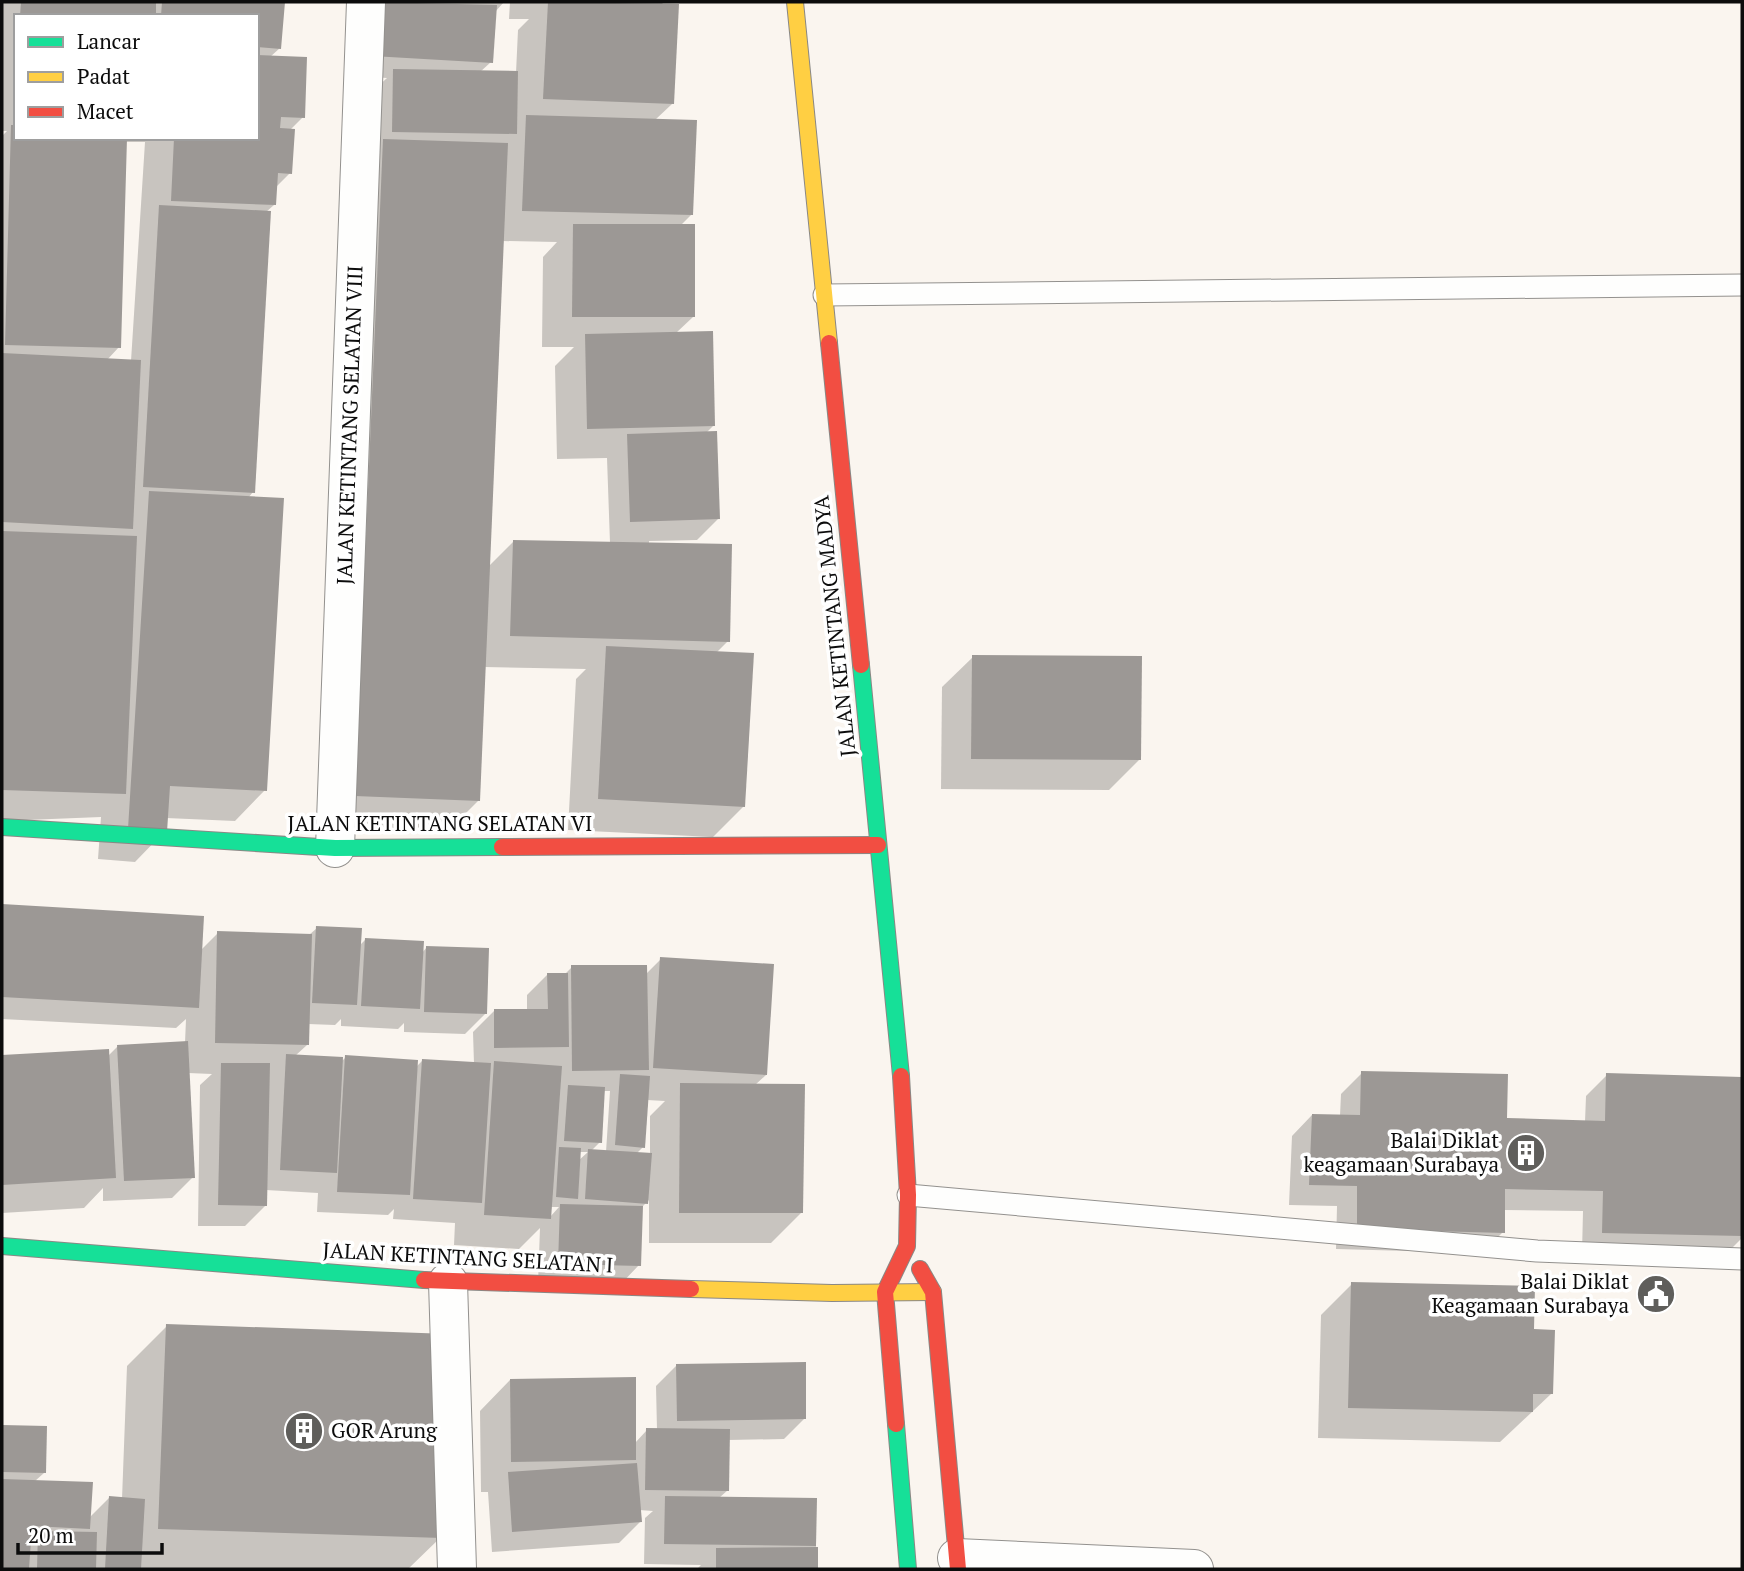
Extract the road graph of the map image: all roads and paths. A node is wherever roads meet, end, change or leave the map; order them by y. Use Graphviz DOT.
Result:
graph roads {
  1 [pos="366,2"];
  2 [pos="795,2"];
  3 [pos="1742,285"];
  4 [pos="824,295"];
  5 [pos="2,827"];
  6 [pos="878,845"];
  7 [pos="335,848"];
  8 [pos="908,1195"];
  9 [pos="2,1246"];
  10 [pos="906,1246"];
  11 [pos="1742,1259"];
  12 [pos="448,1282"];
  13 [pos="885,1292"];
  14 [pos="933,1292"];
  15 [pos="958,1564"];
  16 [pos="457,1569"];
  17 [pos="908,1569"];
  18 [pos="1194,1569"];
  1 -- 7 [label="street, JALAN KETINTANG SELATAN VIII"];
  2 -- 4 [label="street, JALAN KETINTANG MADYA"];
  3 -- 4 [label="lane"];
  4 -- 6 [label="street, JALAN KETINTANG MADYA"];
  5 -- 7 [label="street, JALAN KETINTANG SELATAN VI"];
  6 -- 7 [label="street, JALAN KETINTANG SELATAN VI"];
  6 -- 8 [label="street, JALAN KETINTANG MADYA"];
  8 -- 10 [label="street, JALAN KETINTANG MADYA"];
  8 -- 11 [label="lane"];
  9 -- 12 [label="street, JALAN KETINTANG SELATAN I"];
  10 -- 13 [label="street, JALAN KETINTANG MADYA"];
  10 -- 14 [label="street"];
  12 -- 13 [label="street, JALAN KETINTANG SELATAN I"];
  12 -- 16 [label="street"];
  13 -- 14 [label="street, JALAN KETINTANG SELATAN I"];
  13 -- 17 [label="street, JALAN KETINTANG MADYA"];
  14 -- 15 [label="street"];
  15 -- 18 [label="street"];
}
